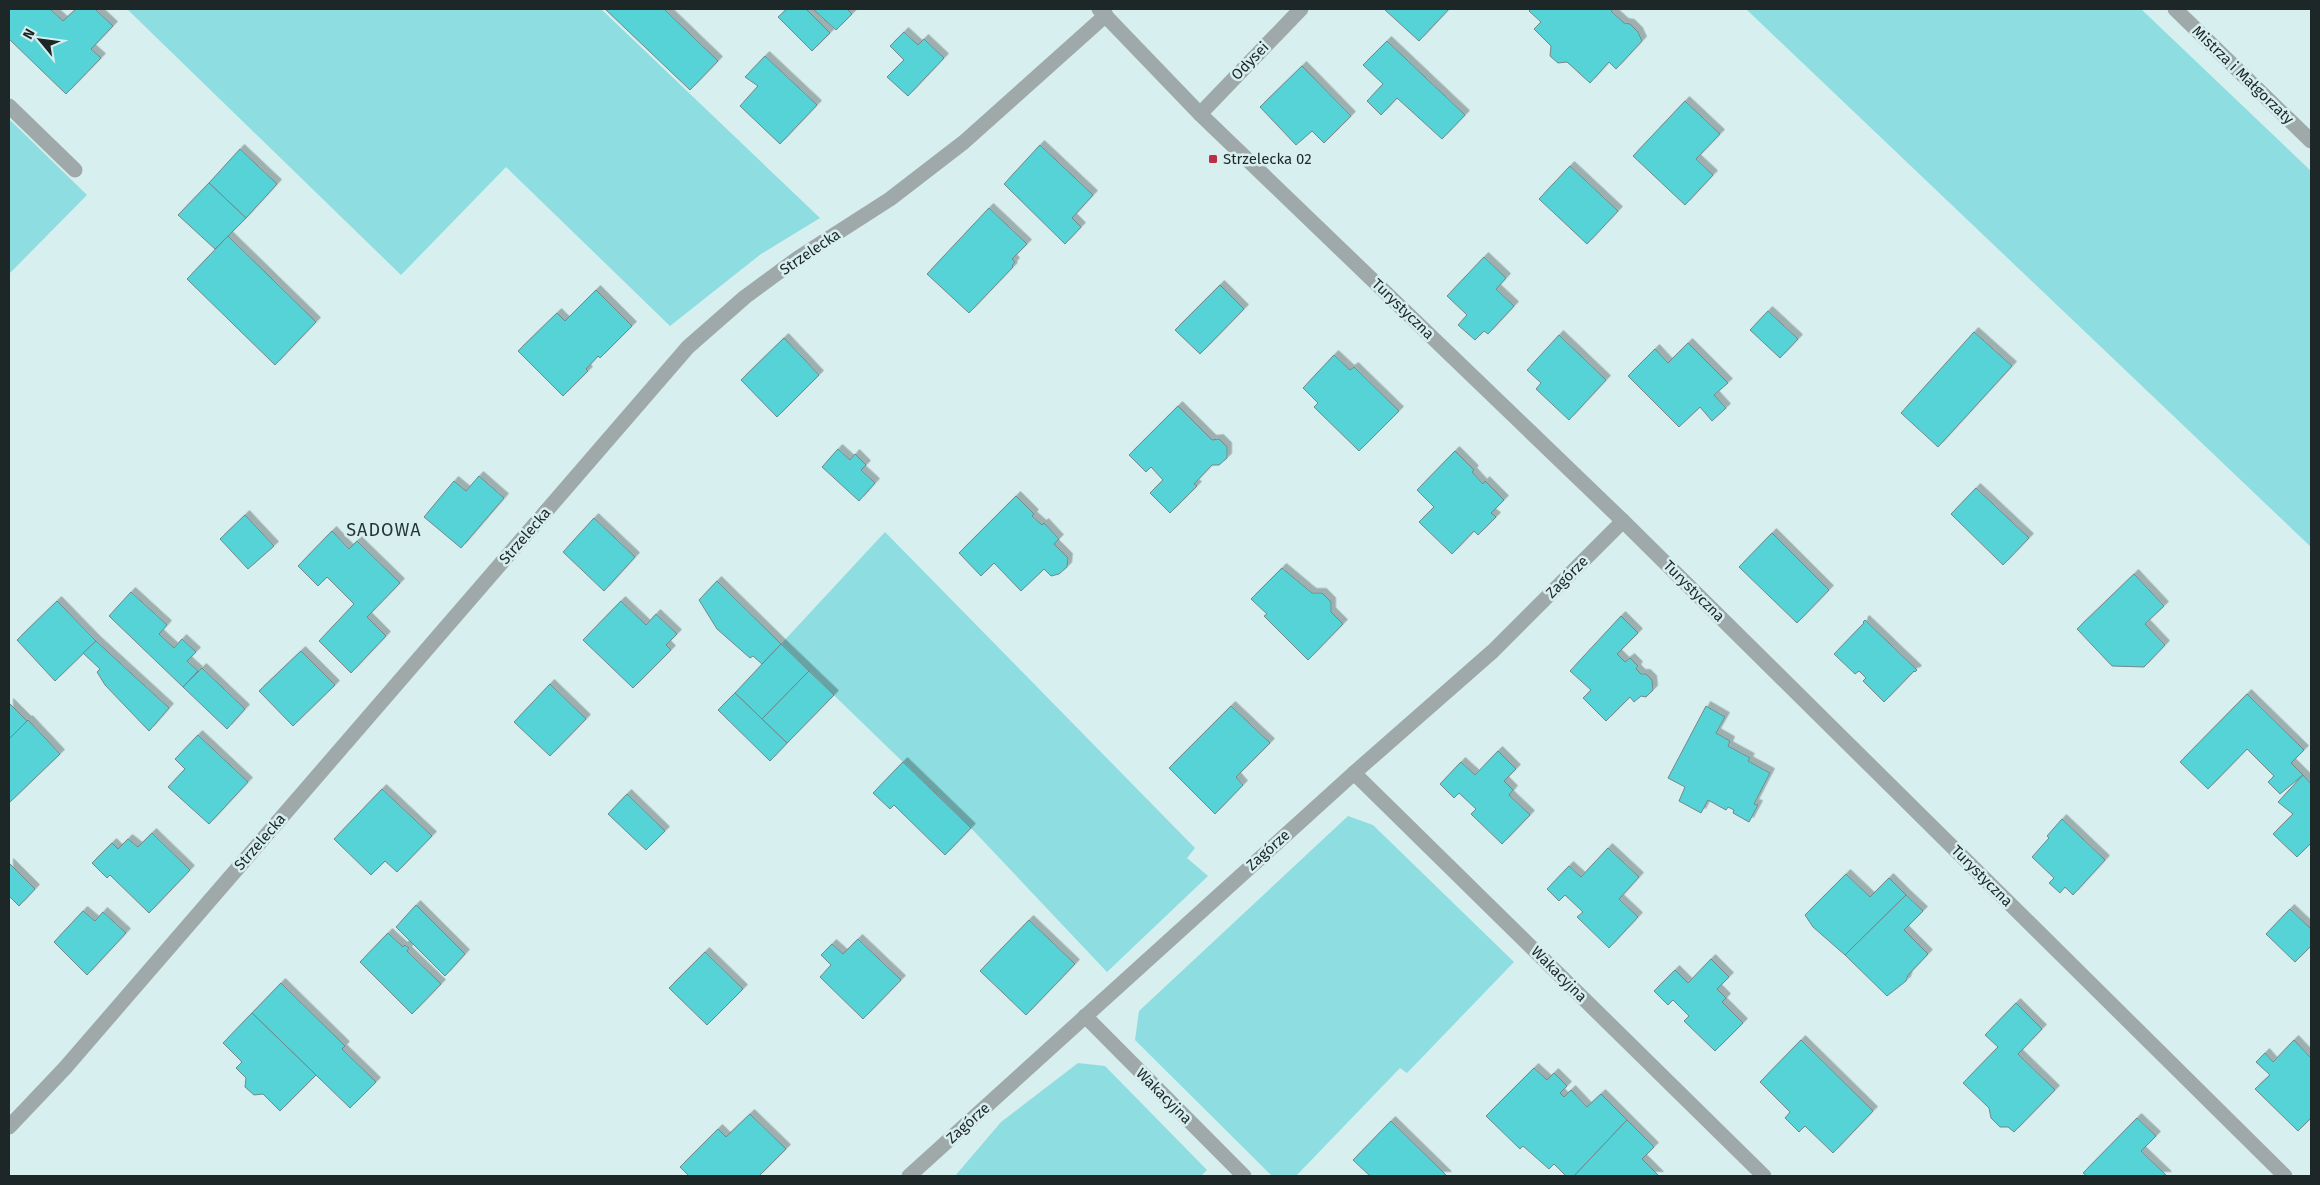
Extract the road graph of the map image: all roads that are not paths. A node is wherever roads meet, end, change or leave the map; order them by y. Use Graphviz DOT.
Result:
graph roads {
  1 [pos="1301,9"];
  2 [pos="2175,9"];
  3 [pos="1103,12"];
  4 [pos="9,106"];
  5 [pos="1200,114"];
  6 [pos="2311,141"];
  7 [pos="75,170"];
  8 [pos="1623,521"];
  9 [pos="1354,773"];
  10 [pos="1085,1016"];
  11 [pos="9,1127"];
  12 [pos="909,1176"];
  13 [pos="1244,1176"];
  14 [pos="1764,1176"];
  15 [pos="2285,1176"];
  1 -- 5 [label="street, Odysei"];
  2 -- 6 [label="street, Mistrza i Małgorzaty"];
  3 -- 5 [label="street, Turystyczna"];
  3 -- 11 [label="street, Strzelecka"];
  4 -- 7 [label="street"];
  5 -- 8 [label="street, Turystyczna"];
  8 -- 9 [label="street, Zagórze"];
  8 -- 15 [label="street, Turystyczna"];
  9 -- 10 [label="street, Zagórze"];
  9 -- 14 [label="street, Wakacyjna"];
  10 -- 12 [label="street, Zagórze"];
  10 -- 13 [label="street, Wakacyjna"];
}
